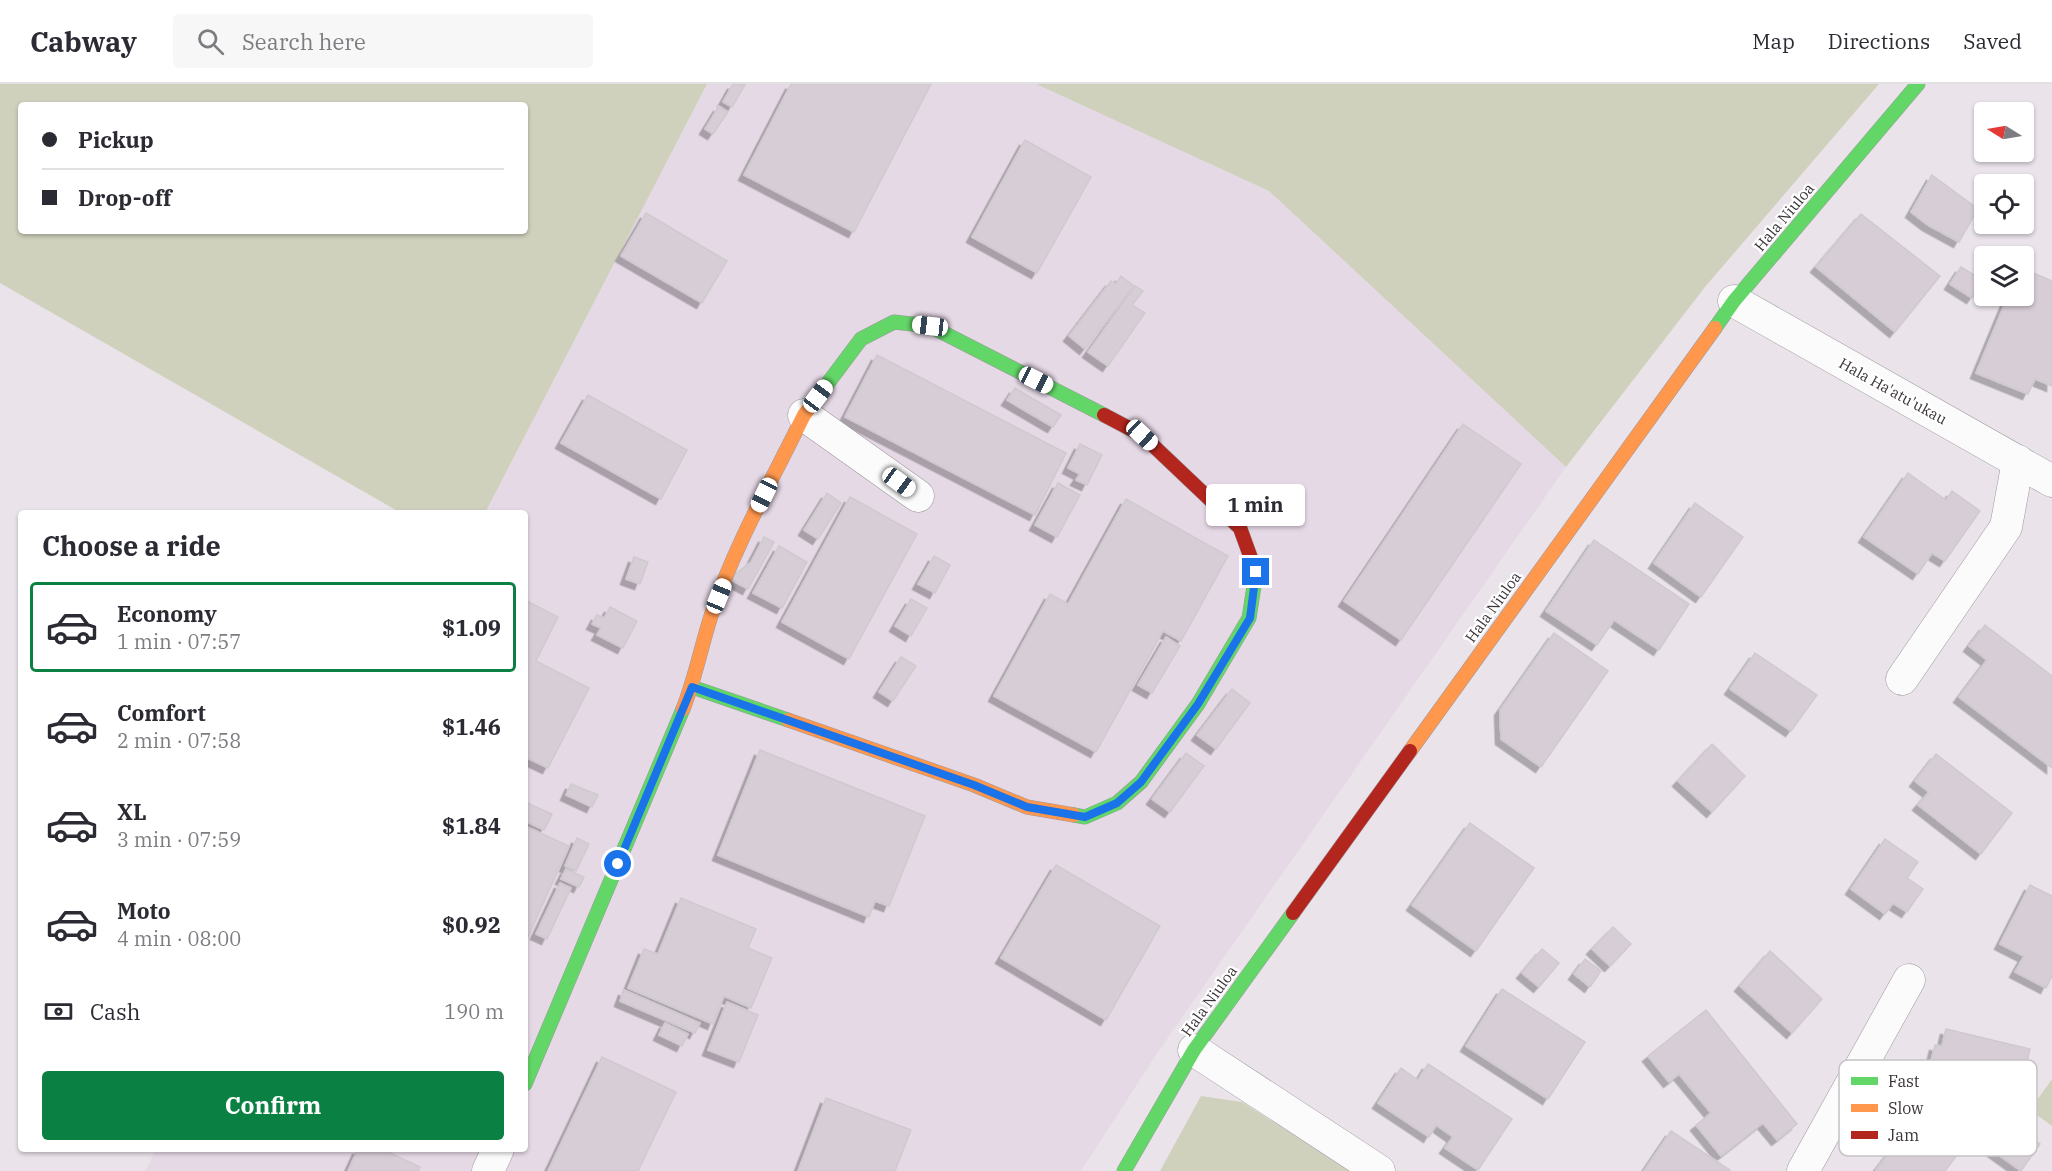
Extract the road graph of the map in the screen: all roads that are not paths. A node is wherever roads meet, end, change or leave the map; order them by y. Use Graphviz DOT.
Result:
graph roads {
  1 [pos="1918,84"];
  2 [pos="1734,301"];
  3 [pos="804,415"];
  4 [pos="2018,461"];
  5 [pos="2052,481"];
  6 [pos="918,496"];
  7 [pos="1902,679"];
  8 [pos="692,687"];
  9 [pos="1909,980"];
  10 [pos="1194,1050"];
  11 [pos="1865,1060"];
  12 [pos="528,1077"];
  13 [pos="1839,1106"];
  14 [pos="497,1152"];
  15 [pos="488,1171"];
  16 [pos="1124,1171"];
  17 [pos="1379,1171"];
  18 [pos="1803,1171"];
  1 -- 2 [label="street, Hala Niuloa"];
  2 -- 4 [label="street, Hala Ha'atu'ukau"];
  2 -- 10 [label="street, Hala Niuloa"];
  3 -- 6 [label="street"];
  3 -- 8 [label="street"];
  3 -- 8 [label="street"];
  4 -- 5 [label="street, Hala Ha'atu'ukau"];
  4 -- 7 [label="street"];
  8 -- 12 [label="street"];
  9 -- 11 [label="street"];
  10 -- 16 [label="street, Hala Niuloa"];
  10 -- 17 [label="street"];
  13 -- 18 [label="street"];
  14 -- 15 [label="street"];
}
